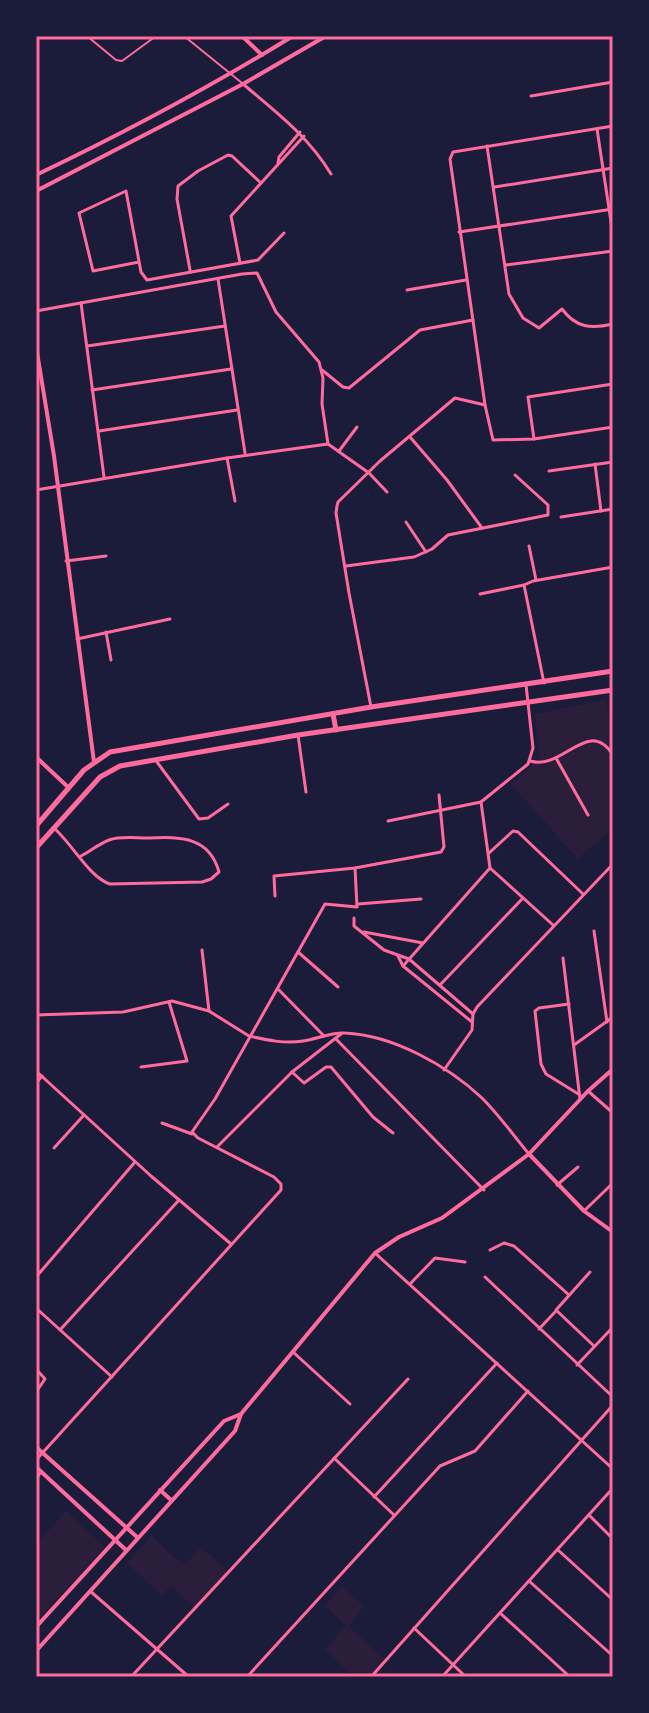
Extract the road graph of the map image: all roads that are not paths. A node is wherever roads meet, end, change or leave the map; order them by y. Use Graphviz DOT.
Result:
graph roads {
  1 [pos="87,36"];
  2 [pos="156,36"];
  3 [pos="184,36"];
  4 [pos="242,36"];
  5 [pos="293,36"];
  6 [pos="326,36"];
  7 [pos="262,55"];
  8 [pos="230,74"];
  9 [pos="613,82"];
  10 [pos="243,84"];
  11 [pos="531,96"];
  12 [pos="613,126"];
  13 [pos="597,129"];
  14 [pos="302,134"];
  15 [pos="487,146"];
  16 [pos="613,168"];
  17 [pos="604,170"];
  18 [pos="331,174"];
  19 [pos="36,175"];
  20 [pos="261,183"];
  21 [pos="495,187"];
  22 [pos="36,191"];
  23 [pos="612,209"];
  24 [pos="501,227"];
  25 [pos="459,232"];
  26 [pos="284,233"];
  27 [pos="613,235"];
  28 [pos="613,251"];
  29 [pos="139,262"];
  30 [pos="240,263"];
  31 [pos="506,265"];
  32 [pos="190,272"];
  33 [pos="218,279"];
  34 [pos="467,280"];
  35 [pos="407,290"];
  36 [pos="81,303"];
  37 [pos="36,311"];
  38 [pos="473,320"];
  39 [pos="613,324"];
  40 [pos="226,326"];
  41 [pos="36,346"];
  42 [pos="87,346"];
  43 [pos="231,369"];
  44 [pos="322,370"];
  45 [pos="613,384"];
  46 [pos="92,390"];
  47 [pos="485,405"];
  48 [pos="237,410"];
  49 [pos="357,427"];
  50 [pos="613,427"];
  51 [pos="99,431"];
  52 [pos="410,436"];
  53 [pos="534,439"];
  54 [pos="328,444"];
  55 [pos="339,451"];
  56 [pos="245,455"];
  57 [pos="227,458"];
  58 [pos="613,462"];
  59 [pos="595,464"];
  60 [pos="549,471"];
  61 [pos="369,473"];
  62 [pos="515,475"];
  63 [pos="104,477"];
  64 [pos="58,487"];
  65 [pos="36,490"];
  66 [pos="387,492"];
  67 [pos="235,501"];
  68 [pos="613,509"];
  69 [pos="601,511"];
  70 [pos="561,517"];
  71 [pos="406,522"];
  72 [pos="482,528"];
  73 [pos="529,546"];
  74 [pos="427,553"];
  75 [pos="106,556"];
  76 [pos="66,561"];
  77 [pos="344,567"];
  78 [pos="613,567"];
  79 [pos="536,580"];
  80 [pos="524,585"];
  81 [pos="480,594"];
  82 [pos="170,619"];
  83 [pos="106,632"];
  84 [pos="77,639"];
  85 [pos="111,660"];
  86 [pos="613,671"];
  87 [pos="544,683"];
  88 [pos="526,685"];
  89 [pos="613,690"];
  90 [pos="528,703"];
  91 [pos="371,707"];
  92 [pos="333,714"];
  93 [pos="336,730"];
  94 [pos="298,735"];
  95 [pos="613,755"];
  96 [pos="36,757"];
  97 [pos="556,758"];
  98 [pos="155,759"];
  99 [pos="530,761"];
  100 [pos="94,762"];
  101 [pos="69,788"];
  102 [pos="306,792"];
  103 [pos="439,795"];
  104 [pos="481,802"];
  105 [pos="228,804"];
  106 [pos="442,810"];
  107 [pos="588,815"];
  108 [pos="388,821"];
  109 [pos="36,826"];
  110 [pos="54,828"];
  111 [pos="36,848"];
  112 [pos="489,853"];
  113 [pos="81,856"];
  114 [pos="613,864"];
  115 [pos="355,868"];
  116 [pos="490,868"];
  117 [pos="583,894"];
  118 [pos="275,896"];
  119 [pos="523,898"];
  120 [pos="421,899"];
  121 [pos="358,906"];
  122 [pos="354,918"];
  123 [pos="554,926"];
  124 [pos="594,931"];
  125 [pos="362,932"];
  126 [pos="423,943"];
  127 [pos="202,950"];
  128 [pos="298,952"];
  129 [pos="398,956"];
  130 [pos="563,958"];
  131 [pos="409,959"];
  132 [pos="403,966"];
  133 [pos="440,985"];
  134 [pos="338,987"];
  135 [pos="278,989"];
  136 [pos="168,1002"];
  137 [pos="569,1004"];
  138 [pos="209,1011"];
  139 [pos="473,1014"];
  140 [pos="36,1015"];
  141 [pos="613,1017"];
  142 [pos="472,1022"];
  143 [pos="607,1022"];
  144 [pos="342,1033"];
  145 [pos="249,1036"];
  146 [pos="324,1036"];
  147 [pos="336,1039"];
  148 [pos="574,1045"];
  149 [pos="141,1067"];
  150 [pos="613,1069"];
  151 [pos="444,1070"];
  152 [pos="36,1071"];
  153 [pos="292,1072"];
  154 [pos="42,1076"];
  155 [pos="36,1083"];
  156 [pos="588,1091"];
  157 [pos="580,1097"];
  158 [pos="613,1113"];
  159 [pos="84,1115"];
  160 [pos="162,1123"];
  161 [pos="393,1133"];
  162 [pos="192,1134"];
  163 [pos="217,1147"];
  164 [pos="54,1148"];
  165 [pos="529,1154"];
  166 [pos="135,1162"];
  167 [pos="578,1167"];
  168 [pos="613,1183"];
  169 [pos="557,1185"];
  170 [pos="484,1190"];
  171 [pos="179,1200"];
  172 [pos="584,1211"];
  173 [pos="613,1232"];
  174 [pos="232,1245"];
  175 [pos="490,1250"];
  176 [pos="375,1253"];
  177 [pos="465,1262"];
  178 [pos="590,1272"];
  179 [pos="36,1277"];
  180 [pos="485,1277"];
  181 [pos="410,1284"];
  182 [pos="569,1295"];
  183 [pos="36,1308"];
  184 [pos="556,1310"];
  185 [pos="613,1327"];
  186 [pos="539,1329"];
  187 [pos="60,1330"];
  188 [pos="594,1346"];
  189 [pos="293,1352"];
  190 [pos="497,1363"];
  191 [pos="577,1365"];
  192 [pos="36,1369"];
  193 [pos="112,1377"];
  194 [pos="408,1379"];
  195 [pos="528,1391"];
  196 [pos="36,1392"];
  197 [pos="613,1397"];
  198 [pos="350,1404"];
  199 [pos="613,1405"];
  200 [pos="241,1414"];
  201 [pos="582,1440"];
  202 [pos="36,1447"];
  203 [pos="42,1453"];
  204 [pos="334,1458"];
  205 [pos="36,1460"];
  206 [pos="36,1467"];
  207 [pos="613,1469"];
  208 [pos="41,1472"];
  209 [pos="36,1479"];
  210 [pos="613,1488"];
  211 [pos="160,1490"];
  212 [pos="374,1497"];
  213 [pos="171,1500"];
  214 [pos="394,1515"];
  215 [pos="589,1515"];
  216 [pos="126,1527"];
  217 [pos="137,1537"];
  218 [pos="613,1539"];
  219 [pos="114,1540"];
  220 [pos="126,1550"];
  221 [pos="558,1550"];
  222 [pos="529,1581"];
  223 [pos="90,1591"];
  224 [pos="613,1600"];
  225 [pos="500,1613"];
  226 [pos="36,1627"];
  227 [pos="414,1628"];
  228 [pos="158,1649"];
  229 [pos="36,1651"];
  230 [pos="613,1656"];
  231 [pos="452,1665"];
  232 [pos="131,1677"];
  233 [pos="189,1677"];
  234 [pos="247,1677"];
  235 [pos="371,1677"];
  236 [pos="442,1677"];
  237 [pos="466,1677"];
  238 [pos="570,1677"];
  1 -- 2 [label="lane"];
  3 -- 8 [label="lane"];
  4 -- 7 [label="street"];
  5 -- 7 [label="street"];
  6 -- 10 [label="street"];
  7 -- 8 [label="street"];
  8 -- 10 [label="lane"];
  8 -- 19 [label="street"];
  9 -- 11 [label="street"];
  10 -- 14 [label="street"];
  10 -- 22 [label="street"];
  12 -- 13 [label="street"];
  13 -- 15 [label="street"];
  13 -- 17 [label="street"];
  14 -- 18 [label="street"];
  14 -- 20 [label="street"];
  15 -- 21 [label="street"];
  15 -- 25 [label="street"];
  16 -- 17 [label="street"];
  17 -- 21 [label="street"];
  17 -- 23 [label="street"];
  20 -- 30 [label="street"];
  20 -- 32 [label="street"];
  21 -- 24 [label="street"];
  23 -- 24 [label="street"];
  23 -- 27 [label="street"];
  24 -- 25 [label="street"];
  24 -- 31 [label="street"];
  25 -- 34 [label="street"];
  26 -- 30 [label="street"];
  28 -- 31 [label="street"];
  29 -- 29 [label="street"];
  29 -- 32 [label="street"];
  30 -- 32 [label="street"];
  31 -- 39 [label="street"];
  33 -- 36 [label="street"];
  33 -- 40 [label="street"];
  33 -- 44 [label="street"];
  34 -- 35 [label="street"];
  34 -- 38 [label="street"];
  36 -- 37 [label="street"];
  36 -- 42 [label="street"];
  38 -- 44 [label="street"];
  38 -- 47 [label="street"];
  40 -- 42 [label="street"];
  40 -- 43 [label="street"];
  41 -- 64 [label="street"];
  42 -- 46 [label="street"];
  43 -- 46 [label="street"];
  43 -- 48 [label="street"];
  44 -- 54 [label="street"];
  45 -- 53 [label="street"];
  46 -- 51 [label="street"];
  47 -- 52 [label="street"];
  47 -- 53 [label="street"];
  48 -- 51 [label="street"];
  48 -- 56 [label="street"];
  49 -- 55 [label="street"];
  50 -- 53 [label="street"];
  51 -- 63 [label="street"];
  52 -- 61 [label="street"];
  52 -- 72 [label="street"];
  54 -- 55 [label="street"];
  54 -- 56 [label="street"];
  55 -- 61 [label="street"];
  56 -- 57 [label="street"];
  57 -- 63 [label="street"];
  57 -- 67 [label="street"];
  58 -- 59 [label="street"];
  59 -- 60 [label="street"];
  59 -- 69 [label="street"];
  61 -- 66 [label="street"];
  61 -- 77 [label="street"];
  62 -- 72 [label="street"];
  63 -- 64 [label="street"];
  64 -- 65 [label="street"];
  64 -- 76 [label="street"];
  68 -- 69 [label="street"];
  69 -- 70 [label="street"];
  71 -- 74 [label="street"];
  72 -- 74 [label="street"];
  73 -- 79 [label="street"];
  74 -- 77 [label="street"];
  75 -- 76 [label="street"];
  76 -- 84 [label="street"];
  77 -- 91 [label="street"];
  78 -- 79 [label="street"];
  79 -- 80 [label="street"];
  80 -- 81 [label="street"];
  80 -- 87 [label="street"];
  82 -- 83 [label="street"];
  83 -- 84 [label="street"];
  83 -- 85 [label="street"];
  84 -- 100 [label="street"];
  86 -- 87 [label="main road"];
  87 -- 88 [label="main road"];
  88 -- 90 [label="street"];
  88 -- 91 [label="main road"];
  89 -- 90 [label="main road"];
  90 -- 93 [label="main road"];
  90 -- 99 [label="street"];
  91 -- 92 [label="main road"];
  92 -- 93 [label="main road"];
  92 -- 100 [label="main road"];
  93 -- 94 [label="main road"];
  94 -- 98 [label="main road"];
  94 -- 102 [label="street"];
  95 -- 97 [label="street"];
  96 -- 101 [label="street"];
  97 -- 99 [label="street"];
  97 -- 107 [label="street"];
  98 -- 105 [label="street"];
  98 -- 110 [label="main road"];
  99 -- 104 [label="street"];
  100 -- 101 [label="main road"];
  101 -- 109 [label="main road"];
  103 -- 106 [label="street"];
  104 -- 106 [label="street"];
  104 -- 112 [label="street"];
  106 -- 108 [label="street"];
  106 -- 115 [label="street"];
  110 -- 111 [label="main road"];
  110 -- 113 [label="street"];
  112 -- 116 [label="street"];
  112 -- 117 [label="street"];
  113 -- 113 [label="street"];
  114 -- 117 [label="street"];
  115 -- 118 [label="street"];
  115 -- 121 [label="street"];
  116 -- 119 [label="street"];
  116 -- 126 [label="street"];
  117 -- 123 [label="street"];
  119 -- 123 [label="street"];
  119 -- 133 [label="street"];
  120 -- 121 [label="street"];
  121 -- 128 [label="street"];
  122 -- 125 [label="street"];
  123 -- 139 [label="street"];
  124 -- 143 [label="street"];
  125 -- 126 [label="street"];
  125 -- 129 [label="street"];
  126 -- 131 [label="street"];
  127 -- 138 [label="street"];
  128 -- 134 [label="street"];
  128 -- 135 [label="street"];
  129 -- 131 [label="street"];
  129 -- 132 [label="street"];
  130 -- 137 [label="street"];
  131 -- 132 [label="street"];
  131 -- 133 [label="street"];
  132 -- 142 [label="street"];
  133 -- 139 [label="street"];
  135 -- 145 [label="street"];
  135 -- 146 [label="street"];
  136 -- 138 [label="street"];
  136 -- 140 [label="street"];
  136 -- 149 [label="street"];
  137 -- 148 [label="street"];
  137 -- 157 [label="street"];
  138 -- 145 [label="street"];
  139 -- 142 [label="street"];
  141 -- 143 [label="street"];
  142 -- 151 [label="street"];
  143 -- 148 [label="street"];
  144 -- 146 [label="street"];
  144 -- 147 [label="street"];
  144 -- 151 [label="street"];
  145 -- 146 [label="street"];
  145 -- 162 [label="street"];
  147 -- 153 [label="street"];
  147 -- 170 [label="street"];
  148 -- 157 [label="street"];
  150 -- 156 [label="street"];
  151 -- 165 [label="street"];
  152 -- 154 [label="street"];
  153 -- 161 [label="street"];
  153 -- 163 [label="street"];
  154 -- 155 [label="street"];
  154 -- 159 [label="street"];
  156 -- 157 [label="street"];
  156 -- 158 [label="street"];
  157 -- 165 [label="street"];
  159 -- 164 [label="street"];
  159 -- 166 [label="street"];
  160 -- 162 [label="street"];
  162 -- 163 [label="street"];
  163 -- 174 [label="street"];
  165 -- 169 [label="street"];
  165 -- 170 [label="street"];
  166 -- 171 [label="street"];
  166 -- 179 [label="street"];
  167 -- 169 [label="street"];
  168 -- 172 [label="street"];
  169 -- 172 [label="street"];
  170 -- 176 [label="street"];
  171 -- 174 [label="street"];
  171 -- 187 [label="street"];
  172 -- 173 [label="street"];
  174 -- 193 [label="street"];
  175 -- 182 [label="street"];
  176 -- 181 [label="street"];
  176 -- 189 [label="street"];
  177 -- 181 [label="street"];
  178 -- 182 [label="street"];
  180 -- 186 [label="street"];
  181 -- 190 [label="street"];
  182 -- 184 [label="street"];
  183 -- 187 [label="street"];
  184 -- 186 [label="street"];
  184 -- 188 [label="street"];
  185 -- 188 [label="street"];
  186 -- 191 [label="street"];
  187 -- 193 [label="street"];
  188 -- 191 [label="street"];
  189 -- 198 [label="street"];
  189 -- 200 [label="street"];
  190 -- 195 [label="street"];
  190 -- 212 [label="street"];
  191 -- 197 [label="street"];
  192 -- 196 [label="street"];
  193 -- 203 [label="street"];
  194 -- 204 [label="street"];
  195 -- 201 [label="street"];
  195 -- 214 [label="street"];
  199 -- 201 [label="street"];
  200 -- 211 [label="street"];
  200 -- 213 [label="street"];
  201 -- 207 [label="street"];
  201 -- 227 [label="street"];
  202 -- 203 [label="street"];
  203 -- 205 [label="street"];
  203 -- 216 [label="street"];
  204 -- 212 [label="street"];
  204 -- 228 [label="street"];
  206 -- 208 [label="street"];
  208 -- 209 [label="street"];
  208 -- 219 [label="street"];
  210 -- 215 [label="street"];
  211 -- 213 [label="street"];
  211 -- 216 [label="street"];
  212 -- 214 [label="street"];
  213 -- 217 [label="street"];
  214 -- 234 [label="street"];
  215 -- 218 [label="street"];
  215 -- 221 [label="street"];
  216 -- 217 [label="street"];
  216 -- 219 [label="street"];
  217 -- 220 [label="street"];
  219 -- 220 [label="street"];
  219 -- 226 [label="street"];
  220 -- 223 [label="street"];
  221 -- 222 [label="street"];
  221 -- 224 [label="street"];
  222 -- 225 [label="street"];
  222 -- 230 [label="street"];
  223 -- 228 [label="street"];
  223 -- 229 [label="street"];
  225 -- 231 [label="street"];
  225 -- 238 [label="street"];
  227 -- 231 [label="street"];
  227 -- 235 [label="street"];
  228 -- 232 [label="street"];
  228 -- 233 [label="street"];
  231 -- 236 [label="street"];
  231 -- 237 [label="street"];
}
